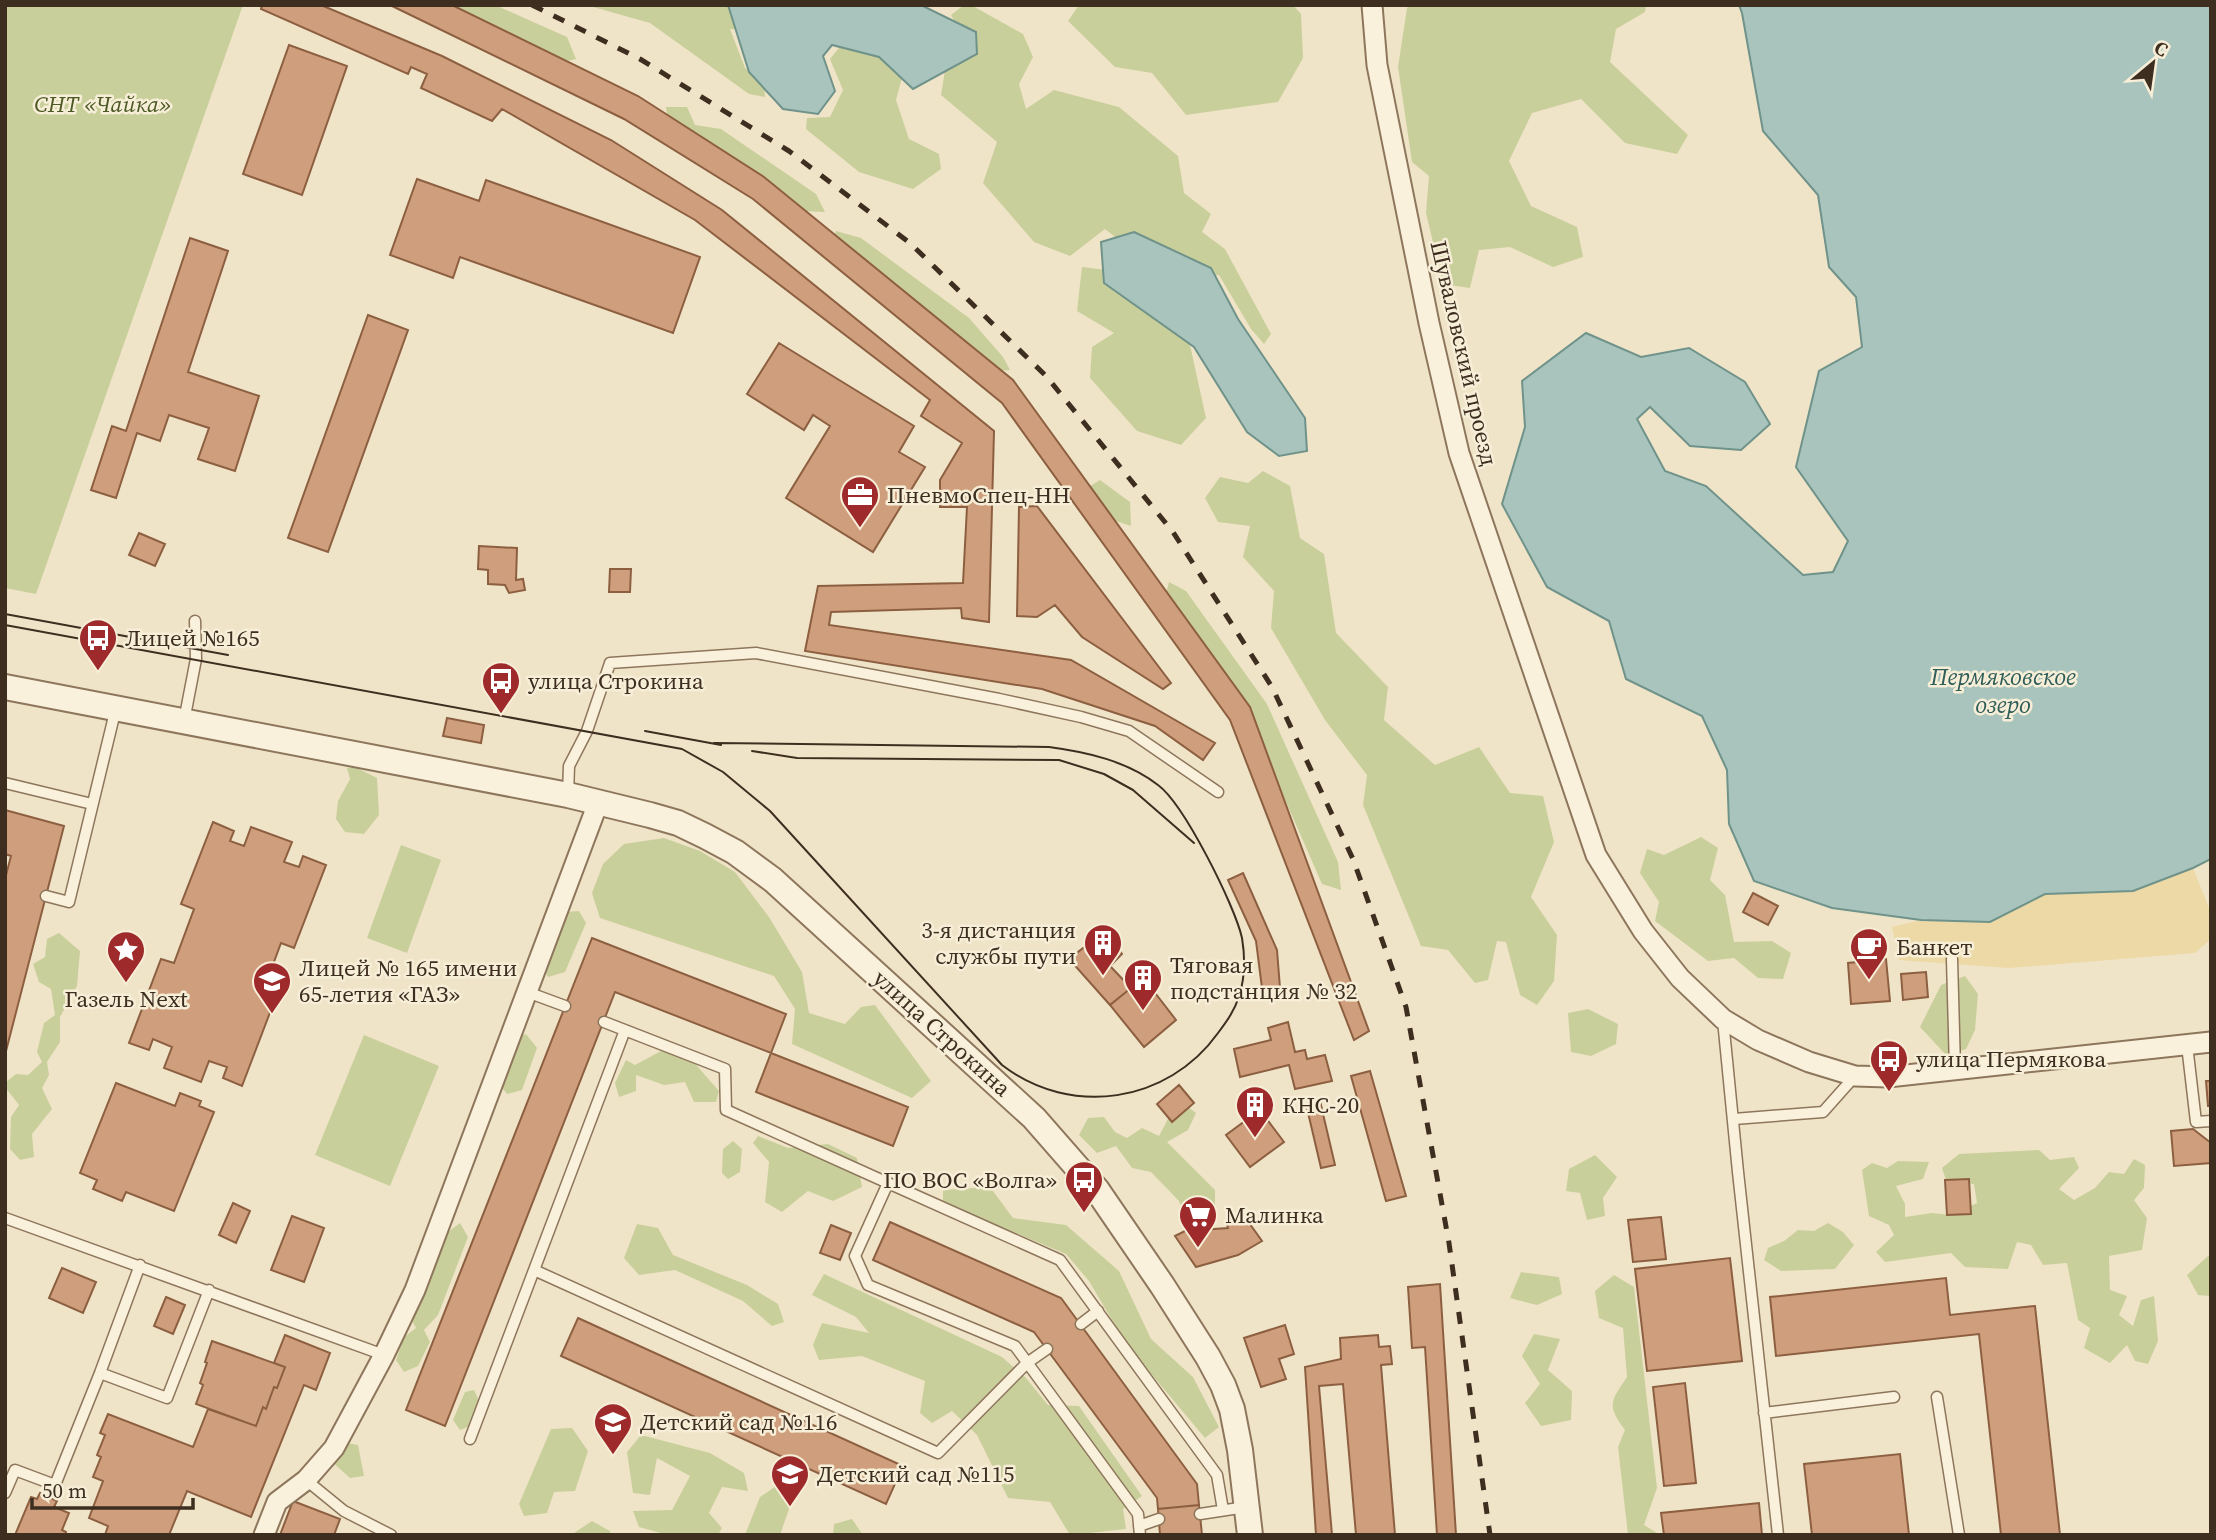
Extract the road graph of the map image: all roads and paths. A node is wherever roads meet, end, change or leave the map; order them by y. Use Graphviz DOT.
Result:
graph roads {
  1 [pos="1371,5"];
  2 [pos="195,621"];
  3 [pos="5,687"];
  4 [pos="116,708"];
  5 [pos="184,721"];
  6 [pos="5,783"];
  7 [pos="1218,792"];
  8 [pos="568,795"];
  9 [pos="598,803"];
  10 [pos="92,804"];
  11 [pos="46,896"];
  12 [pos="1952,958"];
  13 [pos="527,992"];
  14 [pos="565,1006"];
  15 [pos="1723,1019"];
  16 [pos="604,1022"];
  17 [pos="625,1030"];
  18 [pos="2211,1042"];
  19 [pos="2187,1045"];
  20 [pos="1955,1069"];
  21 [pos="1855,1076"];
  22 [pos="1734,1119"];
  23 [pos="2211,1121"];
  24 [pos="888,1183"];
  25 [pos="5,1218"];
  26 [pos="139,1265"];
  27 [pos="534,1270"];
  28 [pos="209,1290"];
  29 [pos="1098,1311"];
  30 [pos="1081,1324"];
  31 [pos="1047,1349"];
  32 [pos="384,1355"];
  33 [pos="1027,1363"];
  34 [pos="100,1373"];
  35 [pos="1937,1396"];
  36 [pos="1894,1397"];
  37 [pos="1764,1413"];
  38 [pos="470,1439"];
  39 [pos="306,1480"];
  40 [pos="5,1493"];
  41 [pos="1235,1508"];
  42 [pos="1200,1514"];
  43 [pos="1159,1519"];
  44 [pos="1140,1530"];
  45 [pos="264,1535"];
  46 [pos="391,1535"];
  47 [pos="1250,1535"];
  48 [pos="1777,1535"];
  49 [pos="1959,1535"];
  1 -- 15 [label="street, Шуваловский проезд"];
  2 -- 5 [label="lane"];
  3 -- 4 [label="street, улица Строкина"];
  4 -- 5 [label="street, улица Строкина"];
  4 -- 10 [label="lane"];
  5 -- 8 [label="street, улица Строкина"];
  6 -- 10 [label="lane"];
  7 -- 8 [label="lane"];
  8 -- 9 [label="street, улица Строкина"];
  9 -- 13 [label="street"];
  9 -- 41 [label="street, улица Строкина"];
  10 -- 11 [label="lane"];
  12 -- 20 [label="lane"];
  13 -- 14 [label="lane"];
  13 -- 32 [label="street"];
  15 -- 21 [label="street"];
  15 -- 22 [label="lane"];
  16 -- 17 [label="lane"];
  17 -- 24 [label="lane"];
  17 -- 27 [label="lane"];
  18 -- 19 [label="street"];
  19 -- 20 [label="street"];
  19 -- 23 [label="lane"];
  20 -- 21 [label="street"];
  21 -- 22 [label="lane"];
  22 -- 37 [label="lane"];
  24 -- 29 [label="lane"];
  24 -- 33 [label="lane"];
  25 -- 26 [label="lane"];
  26 -- 28 [label="lane"];
  26 -- 34 [label="lane"];
  27 -- 33 [label="lane"];
  27 -- 38 [label="lane"];
  28 -- 32 [label="lane"];
  28 -- 34 [label="lane"];
  29 -- 30 [label="lane"];
  29 -- 41 [label="lane"];
  31 -- 33 [label="lane"];
  32 -- 39 [label="street"];
  33 -- 44 [label="lane"];
  34 -- 40 [label="lane"];
  35 -- 49 [label="lane"];
  36 -- 37 [label="lane"];
  37 -- 48 [label="lane"];
  39 -- 45 [label="street"];
  39 -- 46 [label="lane"];
  41 -- 42 [label="lane"];
  41 -- 47 [label="street, улица Строкина"];
  43 -- 44 [label="lane"];
}
